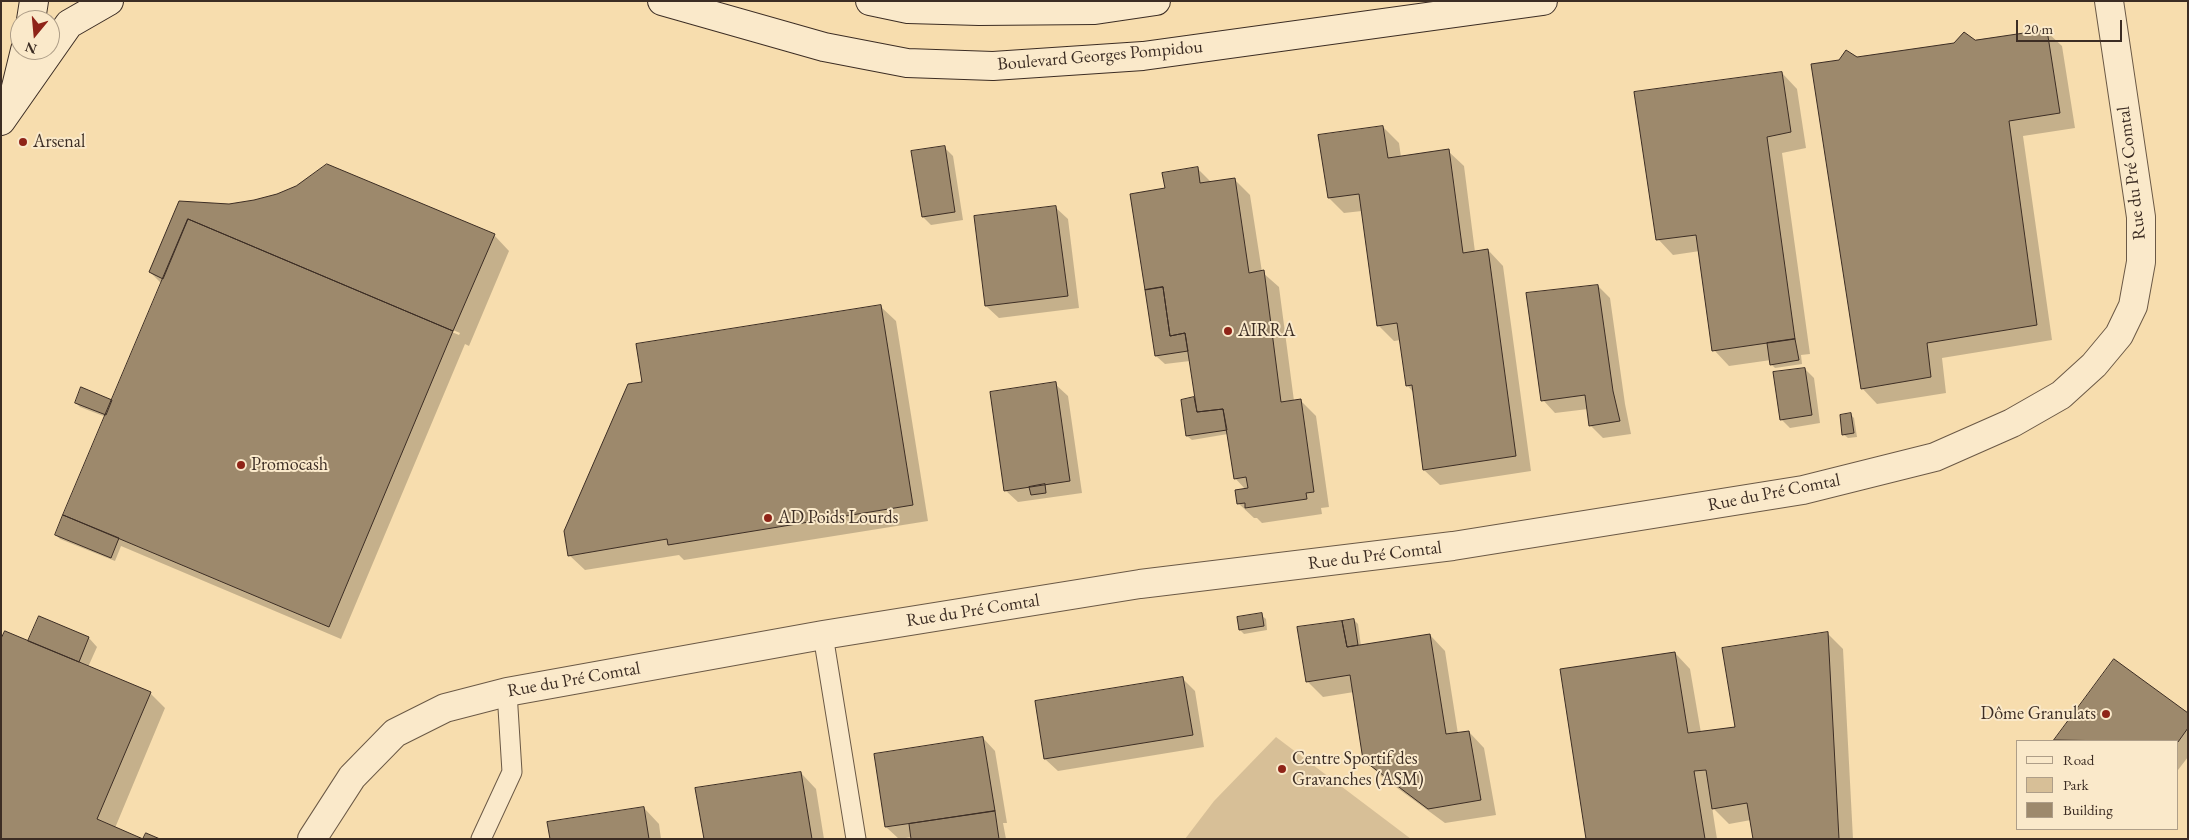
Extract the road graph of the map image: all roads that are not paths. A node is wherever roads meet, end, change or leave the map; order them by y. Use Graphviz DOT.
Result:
graph roads {
  1 [pos="110,1"];
  2 [pos="662,1"];
  3 [pos="870,1"];
  4 [pos="1156,1"];
  5 [pos="1543,1"];
  6 [pos="2109,1"];
  7 [pos="23,60"];
  8 [pos="7,113"];
  9 [pos="823,635"];
  10 [pos="507,692"];
  11 [pos="312,839"];
  12 [pos="481,839"];
  13 [pos="856,839"];
  1 -- 8 [label="street"];
  2 -- 5 [label="street, Boulevard Georges Pompidou"];
  3 -- 4 [label="street"];
  6 -- 9 [label="street, Rue du Pré Comtal"];
  7 -- 8 [label="street"];
  9 -- 10 [label="street, Rue du Pré Comtal"];
  9 -- 13 [label="lane"];
  10 -- 11 [label="street, Rue du Pré Comtal"];
  10 -- 12 [label="lane"];
}
